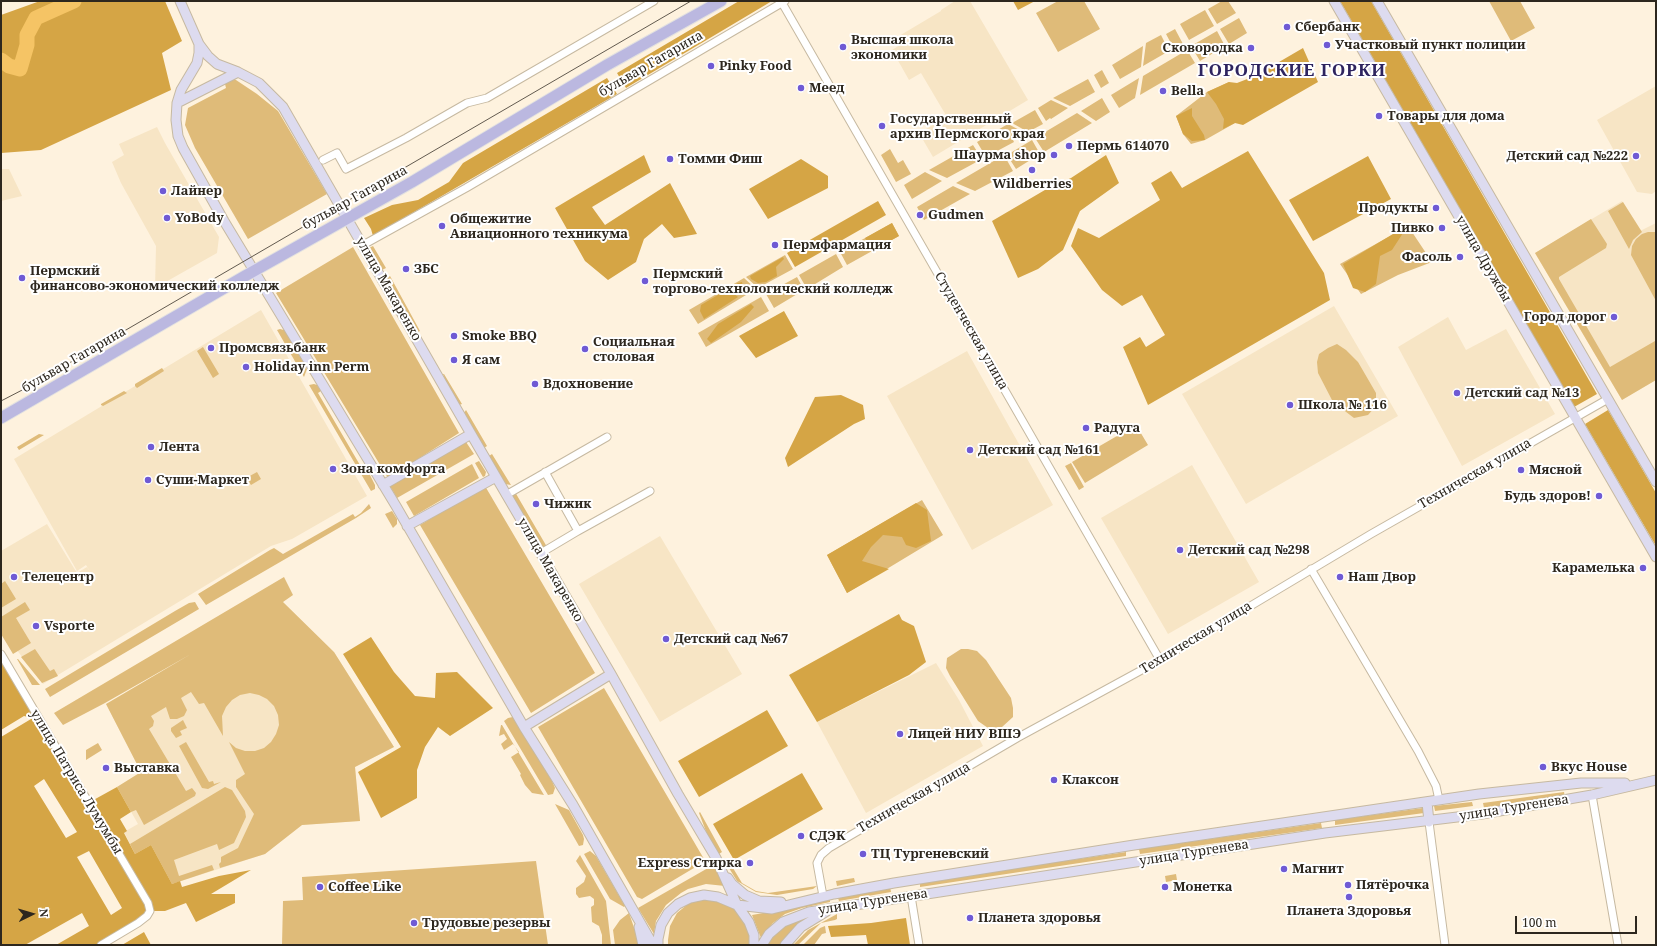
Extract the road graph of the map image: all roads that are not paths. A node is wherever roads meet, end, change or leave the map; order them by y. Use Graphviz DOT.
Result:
graph roads {
  1 [pos="180,1"];
  2 [pos="654,1"];
  3 [pos="721,1"];
  4 [pos="1334,1"];
  5 [pos="1377,1"];
  6 [pos="783,2"];
  7 [pos="199,44"];
  8 [pos="238,72"];
  9 [pos="177,103"];
  10 [pos="323,160"];
  11 [pos="347,219"];
  12 [pos="363,245"];
  13 [pos="255,271"];
  14 [pos="1608,399"];
  15 [pos="1,418"];
  16 [pos="1575,418"];
  17 [pos="471,434"];
  18 [pos="607,438"];
  19 [pos="545,472"];
  20 [pos="496,477"];
  21 [pos="1656,482"];
  22 [pos="383,485"];
  23 [pos="650,491"];
  24 [pos="506,495"];
  25 [pos="407,526"];
  26 [pos="578,531"];
  27 [pos="541,553"];
  28 [pos="1656,557"];
  29 [pos="1311,569"];
  30 [pos="1,654"];
  31 [pos="1160,660"];
  32 [pos="612,674"];
  33 [pos="524,727"];
  34 [pos="1656,780"];
  35 [pos="1592,782"];
  36 [pos="1637,784"];
  37 [pos="1592,795"];
  38 [pos="1439,800"];
  39 [pos="1427,802"];
  40 [pos="1327,816"];
  41 [pos="1429,822"];
  42 [pos="1329,833"];
  43 [pos="1134,845"];
  44 [pos="716,858"];
  45 [pos="1135,862"];
  46 [pos="909,880"];
  47 [pos="823,896"];
  48 [pos="911,896"];
  49 [pos="795,903"];
  50 [pos="737,905"];
  51 [pos="832,908"];
  52 [pos="635,914"];
  53 [pos="101,945"];
  54 [pos="643,945"];
  55 [pos="653,945"];
  56 [pos="658,945"];
  57 [pos="754,945"];
  58 [pos="762,945"];
  59 [pos="785,945"];
  60 [pos="919,945"];
  61 [pos="1445,945"];
  62 [pos="1618,945"];
  1 -- 7 [label="main road, улица Макаренко"];
  2 -- 10 [label="street"];
  3 -- 11 [label="main road, бульвар Гагарина"];
  4 -- 16 [label="main road, улица Дружбы"];
  5 -- 14 [label="main road"];
  6 -- 12 [label="street, бульвар Гагарина"];
  6 -- 31 [label="street, Студенческая улица"];
  7 -- 8 [label="main road, улица Макаренко"];
  7 -- 9 [label="main road"];
  8 -- 9 [label="main road"];
  8 -- 11 [label="main road, улица Макаренко"];
  9 -- 13 [label="main road"];
  11 -- 12 [label="main road, улица Макаренко"];
  11 -- 13 [label="main road, бульвар Гагарина"];
  12 -- 17 [label="main road, улица Макаренко"];
  13 -- 15 [label="main road, бульвар Гагарина"];
  13 -- 22 [label="main road"];
  14 -- 16 [label="street, Техническая улица"];
  14 -- 21 [label="main road"];
  16 -- 28 [label="main road, улица Дружбы"];
  16 -- 29 [label="street, Техническая улица"];
  17 -- 20 [label="main road, улица Макаренко"];
  17 -- 22 [label="main road"];
  18 -- 19 [label="street"];
  19 -- 24 [label="street"];
  19 -- 26 [label="street"];
  20 -- 24 [label="main road, улица Макаренко"];
  20 -- 25 [label="main road"];
  22 -- 25 [label="main road"];
  23 -- 26 [label="street"];
  24 -- 27 [label="main road, улица Макаренко"];
  25 -- 33 [label="main road"];
  26 -- 27 [label="street"];
  27 -- 32 [label="main road, улица Макаренко"];
  29 -- 31 [label="street, Техническая улица"];
  29 -- 38 [label="street"];
  30 -- 53 [label="street, улица Патриса Лумумбы"];
  31 -- 47 [label="street, Техническая улица"];
  32 -- 33 [label="main road"];
  32 -- 44 [label="main road, улица Макаренко"];
  33 -- 52 [label="main road"];
  34 -- 36 [label="main road, улица Тургенева"];
  35 -- 36 [label="main road, улица Тургенева"];
  35 -- 37 [label="main road"];
  35 -- 38 [label="main road, улица Тургенева"];
  36 -- 37 [label="main road, улица Тургенева"];
  37 -- 41 [label="main road, улица Тургенева"];
  37 -- 62 [label="street"];
  38 -- 39 [label="main road, улица Тургенева"];
  39 -- 40 [label="main road, улица Тургенева"];
  39 -- 41 [label="main road"];
  40 -- 42 [label="main road"];
  40 -- 43 [label="main road, улица Тургенева"];
  41 -- 42 [label="main road, улица Тургенева"];
  41 -- 61 [label="street"];
  42 -- 45 [label="main road, улица Тургенева"];
  43 -- 45 [label="main road"];
  43 -- 46 [label="main road, улица Тургенева"];
  44 -- 49 [label="main road"];
  44 -- 50 [label="main road, улица Макаренко"];
  45 -- 48 [label="main road, улица Тургенева"];
  46 -- 47 [label="main road, улица Тургенева"];
  46 -- 48 [label="main road"];
  47 -- 49 [label="main road, улица Тургенева"];
  48 -- 51 [label="main road, улица Тургенева"];
  48 -- 60 [label="street"];
  49 -- 50 [label="main road, улица Тургенева"];
  50 -- 56 [label="main road"];
  50 -- 57 [label="main road, улица Макаренко"];
  51 -- 58 [label="main road, улица Тургенева"];
  51 -- 59 [label="main road"];
  52 -- 54 [label="main road"];
  52 -- 55 [label="main road"];
}
